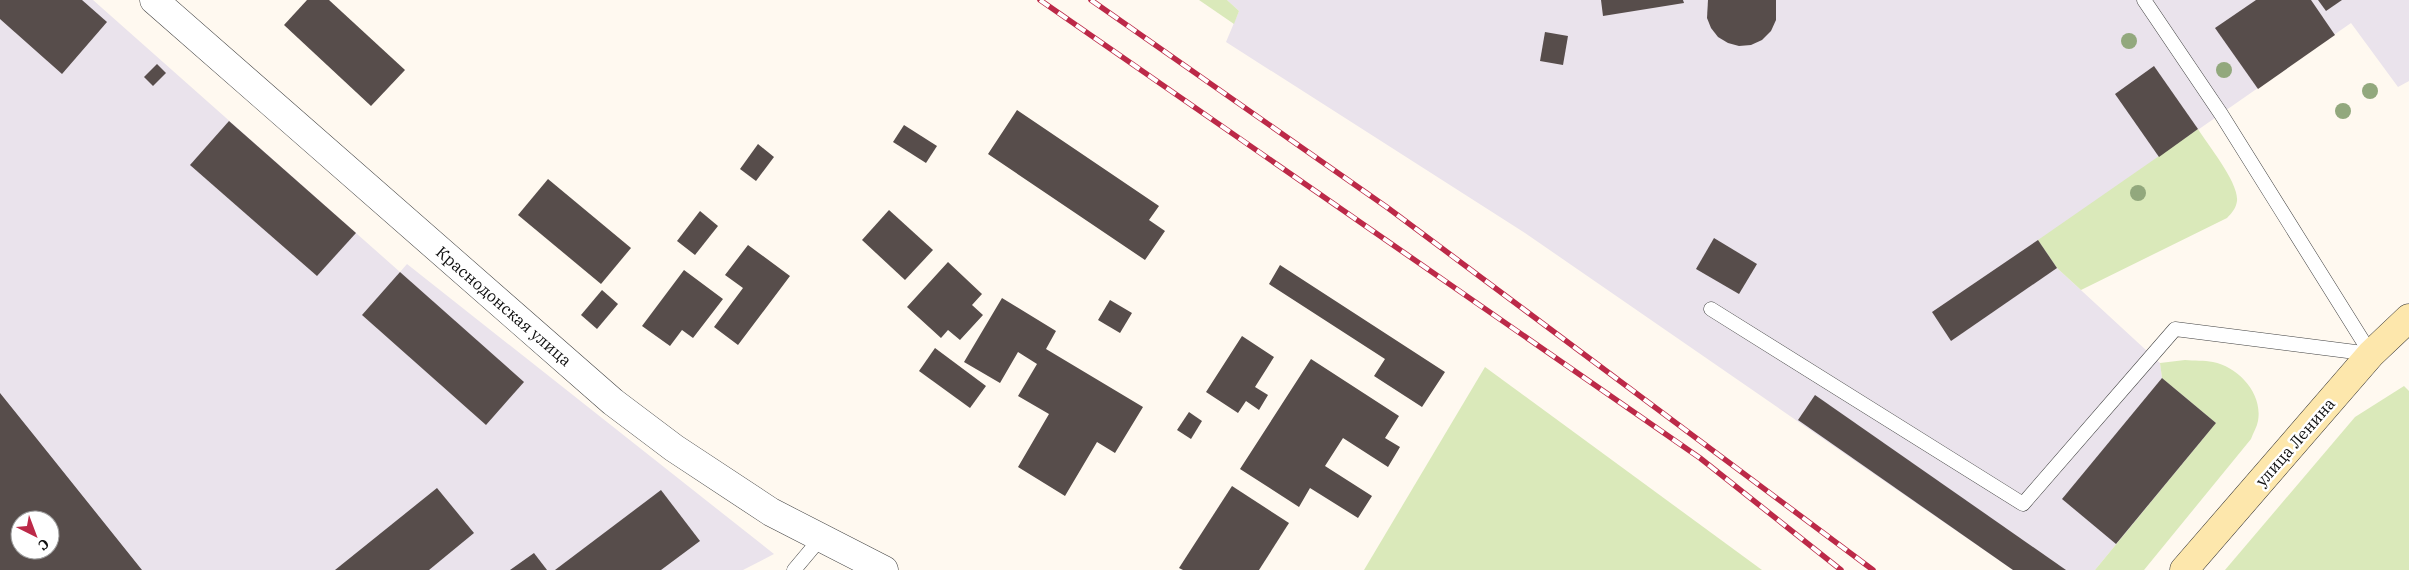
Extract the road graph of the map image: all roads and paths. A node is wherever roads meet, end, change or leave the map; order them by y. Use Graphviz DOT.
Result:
graph roads {
  1 [pos="154,0"];
  2 [pos="2144,0"];
  3 [pos="1711,309"];
  4 [pos="2409,318"];
  5 [pos="2371,354"];
  6 [pos="820,539"];
  7 [pos="794,570"];
  8 [pos="884,570"];
  9 [pos="2184,570"];
  1 -- 6 [label="street, Краснодонская улица"];
  2 -- 5 [label="lane"];
  3 -- 5 [label="lane"];
  4 -- 5 [label="main road, улица Ленина"];
  5 -- 9 [label="main road, улица Ленина"];
  6 -- 7 [label="lane"];
  6 -- 8 [label="street, Краснодонская улица"];
}
